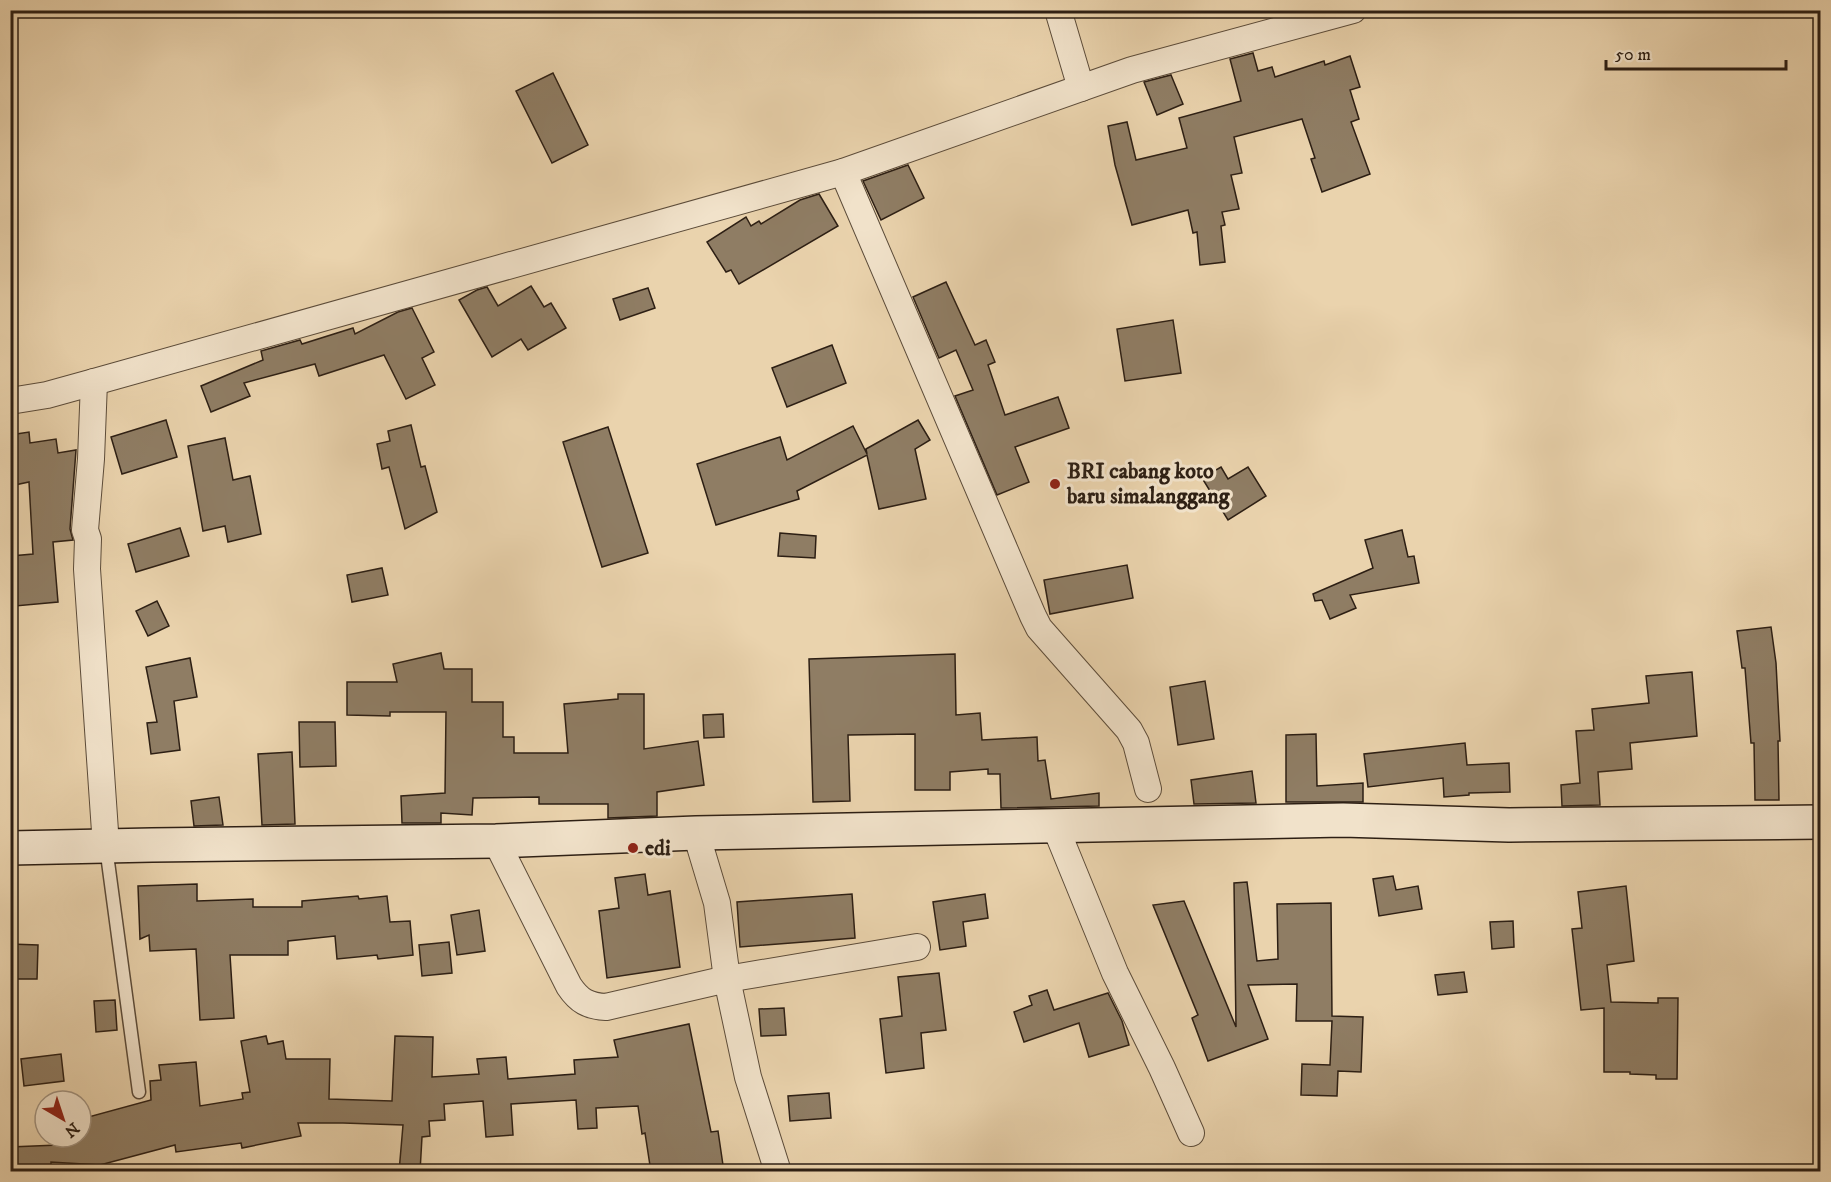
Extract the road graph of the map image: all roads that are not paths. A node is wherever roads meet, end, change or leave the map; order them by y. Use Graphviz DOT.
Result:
graph roads {
  1 [pos="1058,10"];
  2 [pos="1353,10"];
  3 [pos="1283,19"];
  4 [pos="1081,88"];
  5 [pos="843,172"];
  6 [pos="94,382"];
  7 [pos="10,401"];
  8 [pos="1144,804"];
  9 [pos="1821,822"];
  10 [pos="1055,826"];
  11 [pos="696,833"];
  12 [pos="496,841"];
  13 [pos="106,846"];
  14 [pos="10,848"];
  15 [pos="917,947"];
  16 [pos="727,980"];
  17 [pos="138,1092"];
  18 [pos="1191,1133"];
  19 [pos="778,1172"];
  1 -- 4 [label="street"];
  2 -- 3 [label="street"];
  3 -- 4 [label="street"];
  4 -- 5 [label="street"];
  5 -- 6 [label="street"];
  5 -- 8 [label="street"];
  6 -- 7 [label="street"];
  6 -- 13 [label="street"];
  8 -- 9 [label="main road"];
  8 -- 10 [label="main road"];
  10 -- 11 [label="main road"];
  10 -- 18 [label="street"];
  11 -- 12 [label="main road"];
  11 -- 16 [label="street"];
  12 -- 13 [label="main road"];
  12 -- 16 [label="street"];
  13 -- 14 [label="main road"];
  13 -- 17 [label="lane"];
  15 -- 16 [label="street"];
  16 -- 19 [label="street"];
}
